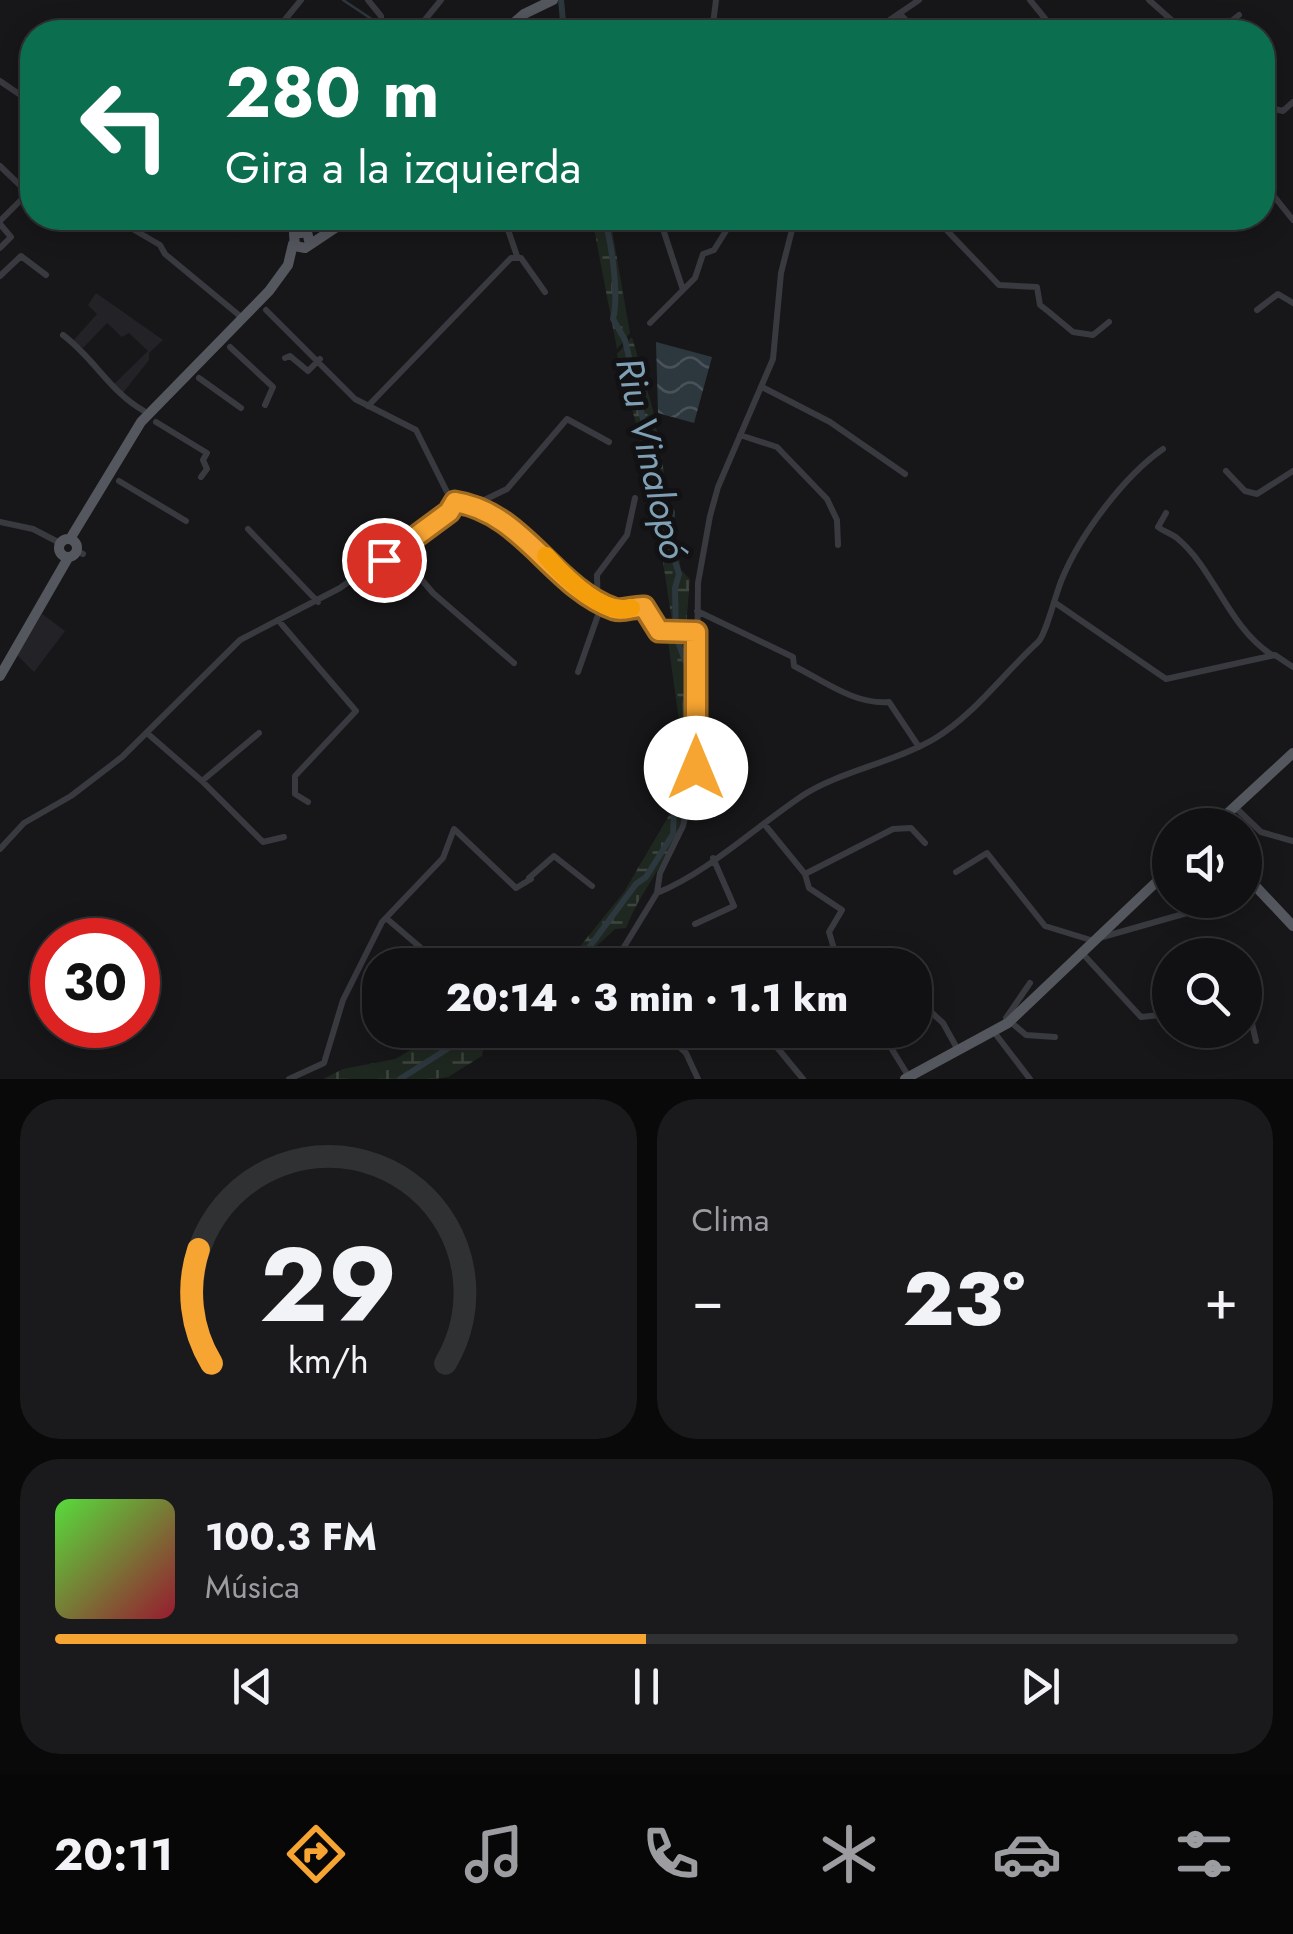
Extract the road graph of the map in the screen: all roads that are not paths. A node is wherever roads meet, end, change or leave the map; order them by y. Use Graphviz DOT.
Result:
graph roads {
  1 [pos="301,0"];
  2 [pos="441,0"];
  3 [pos="918,0"];
  4 [pos="1030,0"];
  5 [pos="1149,0"];
  6 [pos="548,1"];
  7 [pos="900,14"];
  8 [pos="1239,14"];
  9 [pos="285,20"];
  10 [pos="425,20"];
  11 [pos="519,20"];
  12 [pos="891,20"];
  13 [pos="906,20"];
  14 [pos="1046,20"];
  15 [pos="1172,20"];
  16 [pos="1232,20"];
  17 [pos="0,166"];
  18 [pos="20,186"];
  19 [pos="1275,199"];
  20 [pos="20,202"];
  21 [pos="1293,220"];
  22 [pos="0,223"];
  23 [pos="134,230"];
  24 [pos="326,230"];
  25 [pos="508,230"];
  26 [pos="726,230"];
  27 [pos="791,230"];
  28 [pos="947,230"];
  29 [pos="664,232"];
  30 [pos="0,248"];
  31 [pos="517,256"];
  32 [pos="46,274"];
  33 [pos="0,276"];
  34 [pos="683,290"];
  35 [pos="545,292"];
  36 [pos="1293,303"];
  37 [pos="266,310"];
  38 [pos="1257,310"];
  39 [pos="240,316"];
  40 [pos="1108,322"];
  41 [pos="650,324"];
  42 [pos="63,335"];
  43 [pos="230,347"];
  44 [pos="285,358"];
  45 [pos="320,360"];
  46 [pos="200,378"];
  47 [pos="764,388"];
  48 [pos="265,405"];
  49 [pos="367,406"];
  50 [pos="241,408"];
  51 [pos="144,410"];
  52 [pos="156,422"];
  53 [pos="740,435"];
  54 [pos="609,442"];
  55 [pos="1163,449"];
  56 [pos="1293,470"];
  57 [pos="1226,471"];
  58 [pos="905,474"];
  59 [pos="202,478"];
  60 [pos="119,481"];
  61 [pos="636,498"];
  62 [pos="455,502"];
  63 [pos="474,506"];
  64 [pos="1166,513"];
  65 [pos="186,521"];
  66 [pos="0,522"];
  67 [pos="248,529"];
  68 [pos="838,545"];
  69 [pos="71,549"];
  70 [pos="397,550"];
  71 [pos="597,598"];
  72 [pos="318,602"];
  73 [pos="1054,602"];
  74 [pos="697,611"];
  75 [pos="278,620"];
  76 [pos="696,632"];
  77 [pos="1273,656"];
  78 [pos="514,662"];
  79 [pos="0,666"];
  80 [pos="1293,666"];
  81 [pos="578,672"];
  82 [pos="0,676"];
  83 [pos="146,733"];
  84 [pos="260,734"];
  85 [pos="920,747"];
  86 [pos="1291,760"];
  87 [pos="202,781"];
  88 [pos="308,802"];
  89 [pos="1236,808"];
  90 [pos="765,826"];
  91 [pos="1262,832"];
  92 [pos="284,837"];
  93 [pos="1293,841"];
  94 [pos="925,843"];
  95 [pos="0,849"];
  96 [pos="713,858"];
  97 [pos="956,872"];
  98 [pos="805,874"];
  99 [pos="592,886"];
  100 [pos="1152,886"];
  101 [pos="658,892"];
  102 [pos="1262,893"];
  103 [pos="386,918"];
  104 [pos="1171,918"];
  105 [pos="695,924"];
  106 [pos="1293,926"];
  107 [pos="1096,940"];
  108 [pos="421,948"];
  109 [pos="623,948"];
  110 [pos="834,948"];
  111 [pos="1082,953"];
  112 [pos="1030,983"];
  113 [pos="932,1012"];
  114 [pos="1152,1016"];
  115 [pos="1010,1021"];
  116 [pos="994,1032"];
  117 [pos="1055,1038"];
  118 [pos="680,1048"];
  119 [pos="777,1048"];
  120 [pos="890,1048"];
  121 [pos="959,1051"];
  122 [pos="907,1078"];
  123 [pos="289,1079"];
  124 [pos="698,1079"];
  125 [pos="803,1079"];
  126 [pos="1030,1079"];
  1 -- 9 [label="street"];
  2 -- 10 [label="street"];
  3 -- 7 [label="street"];
  4 -- 14 [label="street"];
  5 -- 15 [label="street"];
  6 -- 11 [label="main road"];
  7 -- 12 [label="street"];
  7 -- 13 [label="street"];
  8 -- 16 [label="street"];
  17 -- 18 [label="street"];
  19 -- 21 [label="street"];
  20 -- 22 [label="street"];
  22 -- 30 [label="street"];
  23 -- 39 [label="street"];
  24 -- 69 [label="main road"];
  25 -- 31 [label="street"];
  26 -- 34 [label="street"];
  27 -- 47 [label="street"];
  28 -- 40 [label="street"];
  29 -- 34 [label="street"];
  31 -- 35 [label="street"];
  31 -- 49 [label="street"];
  32 -- 33 [label="street"];
  34 -- 41 [label="street"];
  36 -- 38 [label="street"];
  37 -- 45 [label="street"];
  42 -- 51 [label="street"];
  43 -- 48 [label="street"];
  44 -- 45 [label="street"];
  45 -- 49 [label="street"];
  46 -- 50 [label="street"];
  47 -- 53 [label="street"];
  47 -- 58 [label="street"];
  49 -- 62 [label="street"];
  52 -- 59 [label="street"];
  53 -- 68 [label="street"];
  53 -- 74 [label="street"];
  54 -- 63 [label="street"];
  55 -- 73 [label="street"];
  56 -- 57 [label="street"];
  60 -- 65 [label="street"];
  61 -- 71 [label="street"];
  62 -- 63 [label="street"];
  62 -- 70 [label="street"];
  63 -- 71 [label="street"];
  64 -- 77 [label="street"];
  66 -- 69 [label="street"];
  67 -- 72 [label="street"];
  69 -- 79 [label="main road"];
  69 -- 82 [label="main road"];
  70 -- 72 [label="street"];
  70 -- 78 [label="street"];
  71 -- 76 [label="street"];
  71 -- 81 [label="street"];
  72 -- 75 [label="street"];
  73 -- 77 [label="street"];
  73 -- 85 [label="street"];
  74 -- 76 [label="street"];
  74 -- 85 [label="street"];
  75 -- 83 [label="street"];
  75 -- 88 [label="street"];
  76 -- 101 [label="street"];
  77 -- 80 [label="street"];
  83 -- 87 [label="street"];
  83 -- 95 [label="street"];
  84 -- 87 [label="street"];
  85 -- 90 [label="street"];
  86 -- 89 [label="main road"];
  87 -- 92 [label="street"];
  90 -- 96 [label="street"];
  90 -- 98 [label="street"];
  91 -- 93 [label="street"];
  94 -- 98 [label="street"];
  96 -- 101 [label="street"];
  96 -- 105 [label="street"];
  97 -- 107 [label="street"];
  98 -- 110 [label="street"];
  99 -- 103 [label="street"];
  100 -- 107 [label="main road"];
  101 -- 109 [label="street"];
  102 -- 106 [label="main road"];
  103 -- 108 [label="street"];
  103 -- 123 [label="street"];
  104 -- 107 [label="street"];
  107 -- 111 [label="main road"];
  111 -- 114 [label="street"];
  111 -- 115 [label="main road"];
  112 -- 115 [label="street"];
  113 -- 121 [label="street"];
  115 -- 116 [label="main road"];
  115 -- 117 [label="street"];
  116 -- 121 [label="main road"];
  116 -- 126 [label="street"];
  118 -- 124 [label="street"];
  119 -- 125 [label="street"];
  120 -- 122 [label="street"];
  121 -- 122 [label="main road"];
}
